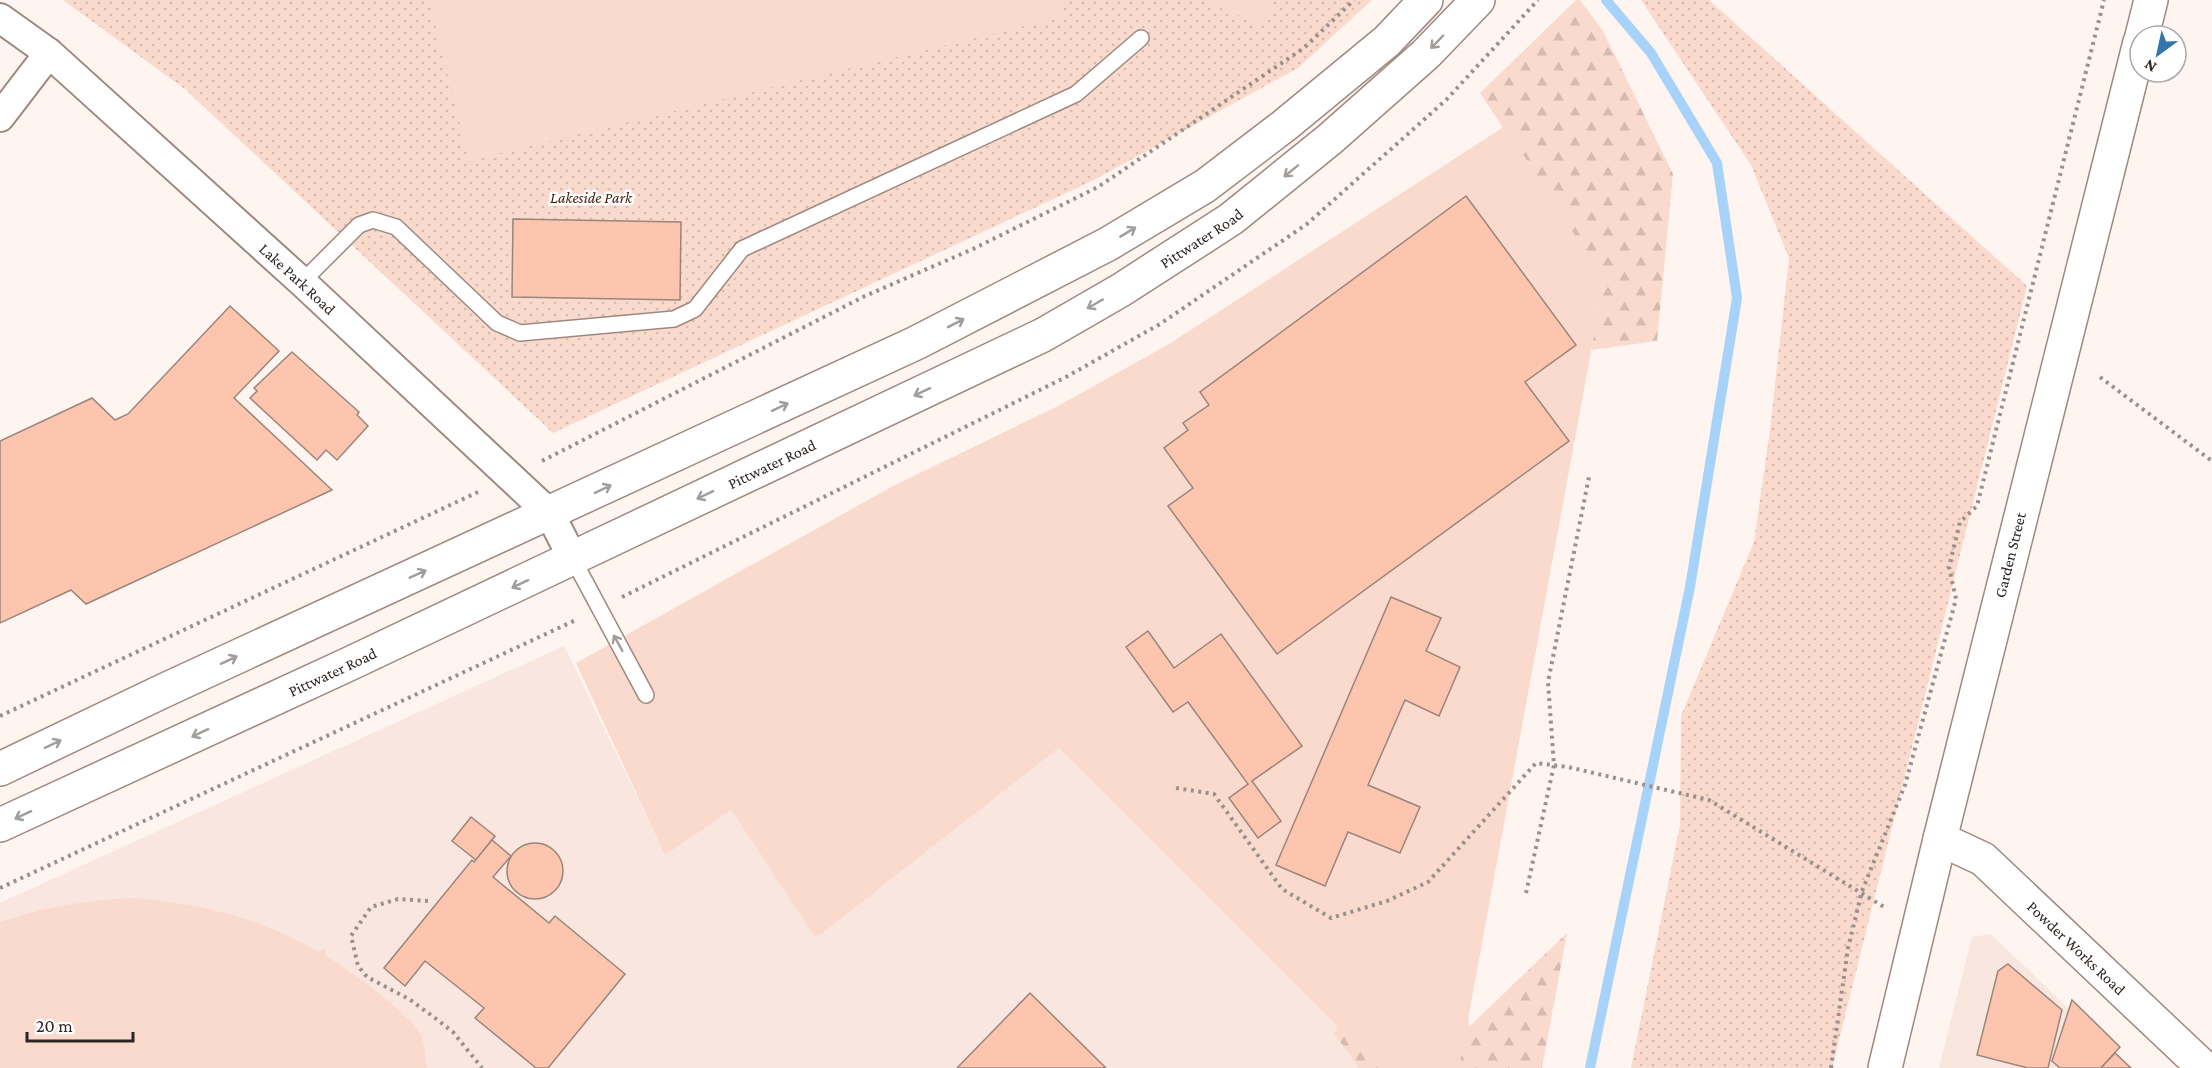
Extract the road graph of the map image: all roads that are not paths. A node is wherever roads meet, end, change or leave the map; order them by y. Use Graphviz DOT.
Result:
graph roads {
  1 [pos="1426,0"];
  2 [pos="1478,0"];
  3 [pos="2151,0"];
  4 [pos="0,18"];
  5 [pos="2145,24"];
  6 [pos="1141,38"];
  7 [pos="49,53"];
  8 [pos="2129,84"];
  9 [pos="0,117"];
  10 [pos="302,282"];
  11 [pos="550,514"];
  12 [pos="573,559"];
  13 [pos="646,695"];
  14 [pos="0,769"];
  15 [pos="0,825"];
  16 [pos="1940,839"];
  17 [pos="1885,1068"];
  18 [pos="2204,1068"];
  11 -- 1 [label="main road, one-way"];
  2 -- 12 [label="main road, Pittwater Road, one-way"];
  3 -- 5 [label="main road"];
  4 -- 7 [label="street, Lake Park Road"];
  6 -- 10 [label="lane"];
  7 -- 9 [label="street"];
  7 -- 10 [label="street, Lake Park Road"];
  8 -- 16 [label="main road, Garden Street"];
  10 -- 11 [label="street, Lake Park Road"];
  11 -- 12 [label="street, Lake Park Road"];
  14 -- 11 [label="main road, one-way"];
  13 -- 12 [label="lane, one-way"];
  12 -- 15 [label="main road, Pittwater Road, one-way"];
  16 -- 17 [label="main road, Garden Street"];
  16 -- 18 [label="main road, Powder Works Road"];
}
